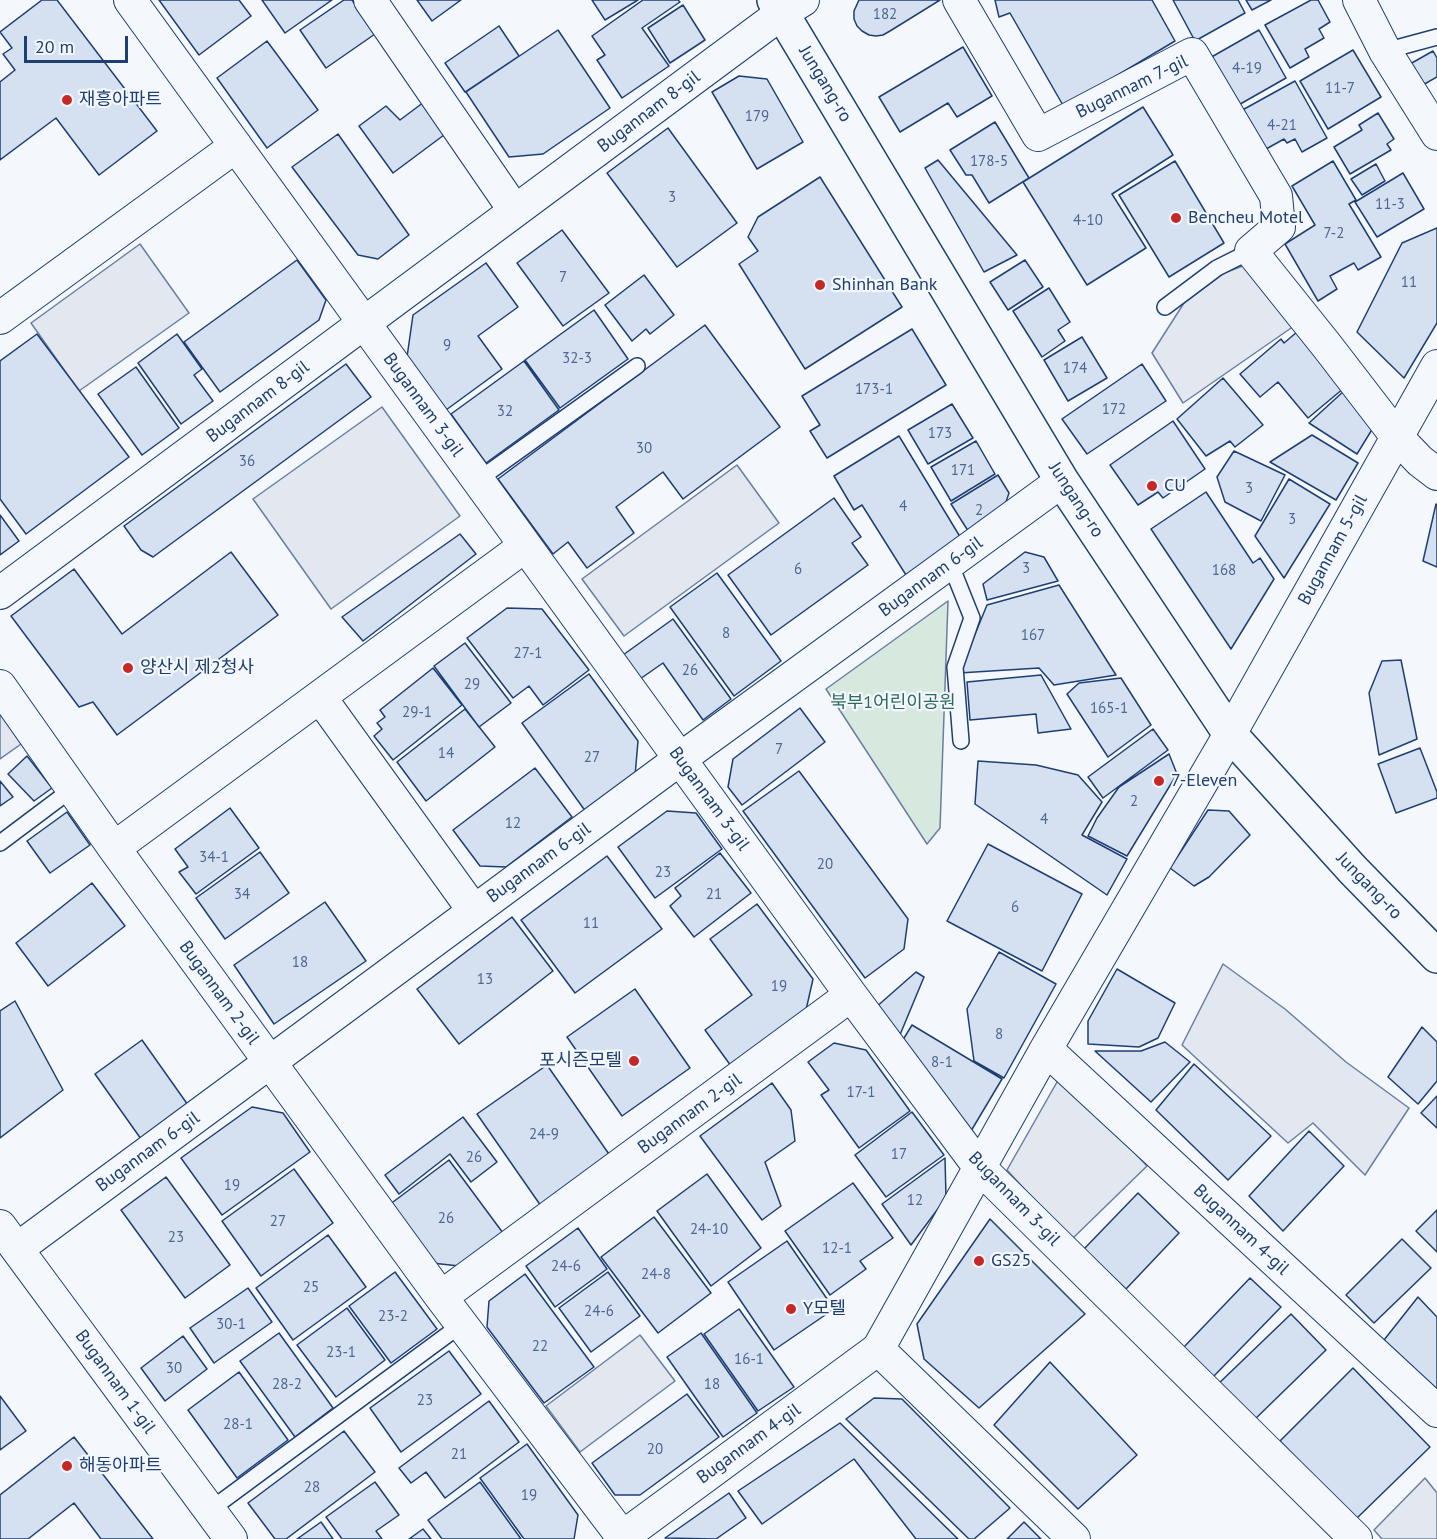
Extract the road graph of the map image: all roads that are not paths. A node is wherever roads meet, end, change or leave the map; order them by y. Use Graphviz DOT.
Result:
graph roads {
  1 [pos="130,0"];
  2 [pos="370,0"];
  3 [pos="959,0"];
  4 [pos="1359,0"];
  5 [pos="786,4"];
  6 [pos="1437,38"];
  7 [pos="1385,51"];
  8 [pos="1437,134"];
  9 [pos="236,146"];
  10 [pos="515,211"];
  11 [pos="1251,251"];
  12 [pos="1165,307"];
  13 [pos="0,318"];
  14 [pos="364,323"];
  15 [pos="637,366"];
  16 [pos="1437,366"];
  17 [pos="1397,437"];
  18 [pos="1437,474"];
  19 [pos="478,480"];
  20 [pos="1062,481"];
  21 [pos="525,546"];
  22 [pos="950,563"];
  23 [pos="0,593"];
  24 [pos="0,686"];
  25 [pos="320,697"];
  26 [pos="1230,734"];
  27 [pos="961,741"];
  28 [pos="680,759"];
  29 [pos="72,789"];
  30 [pos="0,843"];
  31 [pos="114,848"];
  32 [pos="474,911"];
  33 [pos="1437,956"];
  34 [pos="851,995"];
  35 [pos="1046,1049"];
  36 [pos="270,1062"];
  37 [pos="980,1168"];
  38 [pos="9,1237"];
  39 [pos="441,1297"];
  40 [pos="462,1324"];
  41 [pos="878,1349"];
  42 [pos="1437,1411"];
  43 [pos="210,1510"];
  44 [pos="622,1538"];
  45 [pos="231,1539"];
  46 [pos="1074,1539"];
  47 [pos="1356,1539"];
  1 -- 9 [label="street, Bugannam 3-gil"];
  2 -- 10 [label="street"];
  3 -- 11 [label="street, Bugannam 7-gil"];
  4 -- 7 [label="street"];
  5 -- 10 [label="street, Bugannam 8-gil"];
  5 -- 20 [label="main road, Jungang-ro"];
  6 -- 7 [label="lane"];
  7 -- 8 [label="street"];
  9 -- 13 [label="street"];
  9 -- 14 [label="street, Bugannam 3-gil"];
  10 -- 14 [label="street, Bugannam 8-gil"];
  11 -- 12 [label="lane"];
  11 -- 17 [label="street"];
  14 -- 19 [label="street, Bugannam 3-gil"];
  14 -- 23 [label="street, Bugannam 8-gil"];
  15 -- 19 [label="lane"];
  16 -- 17 [label="street, Bugannam 5-gil"];
  17 -- 18 [label="street"];
  17 -- 26 [label="street, Bugannam 5-gil"];
  19 -- 21 [label="street, Bugannam 3-gil"];
  20 -- 22 [label="street, Bugannam 6-gil"];
  20 -- 26 [label="main road, Jungang-ro"];
  21 -- 25 [label="street"];
  21 -- 28 [label="street, Bugannam 3-gil"];
  22 -- 27 [label="lane"];
  22 -- 28 [label="street, Bugannam 6-gil"];
  24 -- 29 [label="street, Bugannam 2-gil"];
  25 -- 31 [label="street"];
  25 -- 32 [label="street"];
  26 -- 33 [label="main road, Jungang-ro"];
  26 -- 35 [label="street, Bugannam 4-gil"];
  28 -- 32 [label="street, Bugannam 6-gil"];
  28 -- 34 [label="street, Bugannam 3-gil"];
  29 -- 30 [label="lane"];
  29 -- 31 [label="street, Bugannam 2-gil"];
  31 -- 36 [label="street, Bugannam 2-gil"];
  32 -- 36 [label="street, Bugannam 6-gil"];
  34 -- 37 [label="street, Bugannam 3-gil"];
  34 -- 39 [label="street, Bugannam 2-gil"];
  35 -- 37 [label="street, Bugannam 4-gil"];
  35 -- 42 [label="street, Bugannam 4-gil"];
  36 -- 38 [label="street, Bugannam 6-gil"];
  36 -- 39 [label="street, Bugannam 2-gil"];
  37 -- 41 [label="street, Bugannam 4-gil"];
  37 -- 47 [label="street, Bugannam 3-gil"];
  38 -- 43 [label="street, Bugannam 1-gil"];
  39 -- 40 [label="street, Bugannam 2-gil"];
  40 -- 43 [label="lane"];
  40 -- 44 [label="street, Bugannam 2-gil"];
  41 -- 44 [label="street, Bugannam 4-gil"];
  41 -- 46 [label="street"];
  43 -- 45 [label="street, Bugannam 1-gil"];
}
